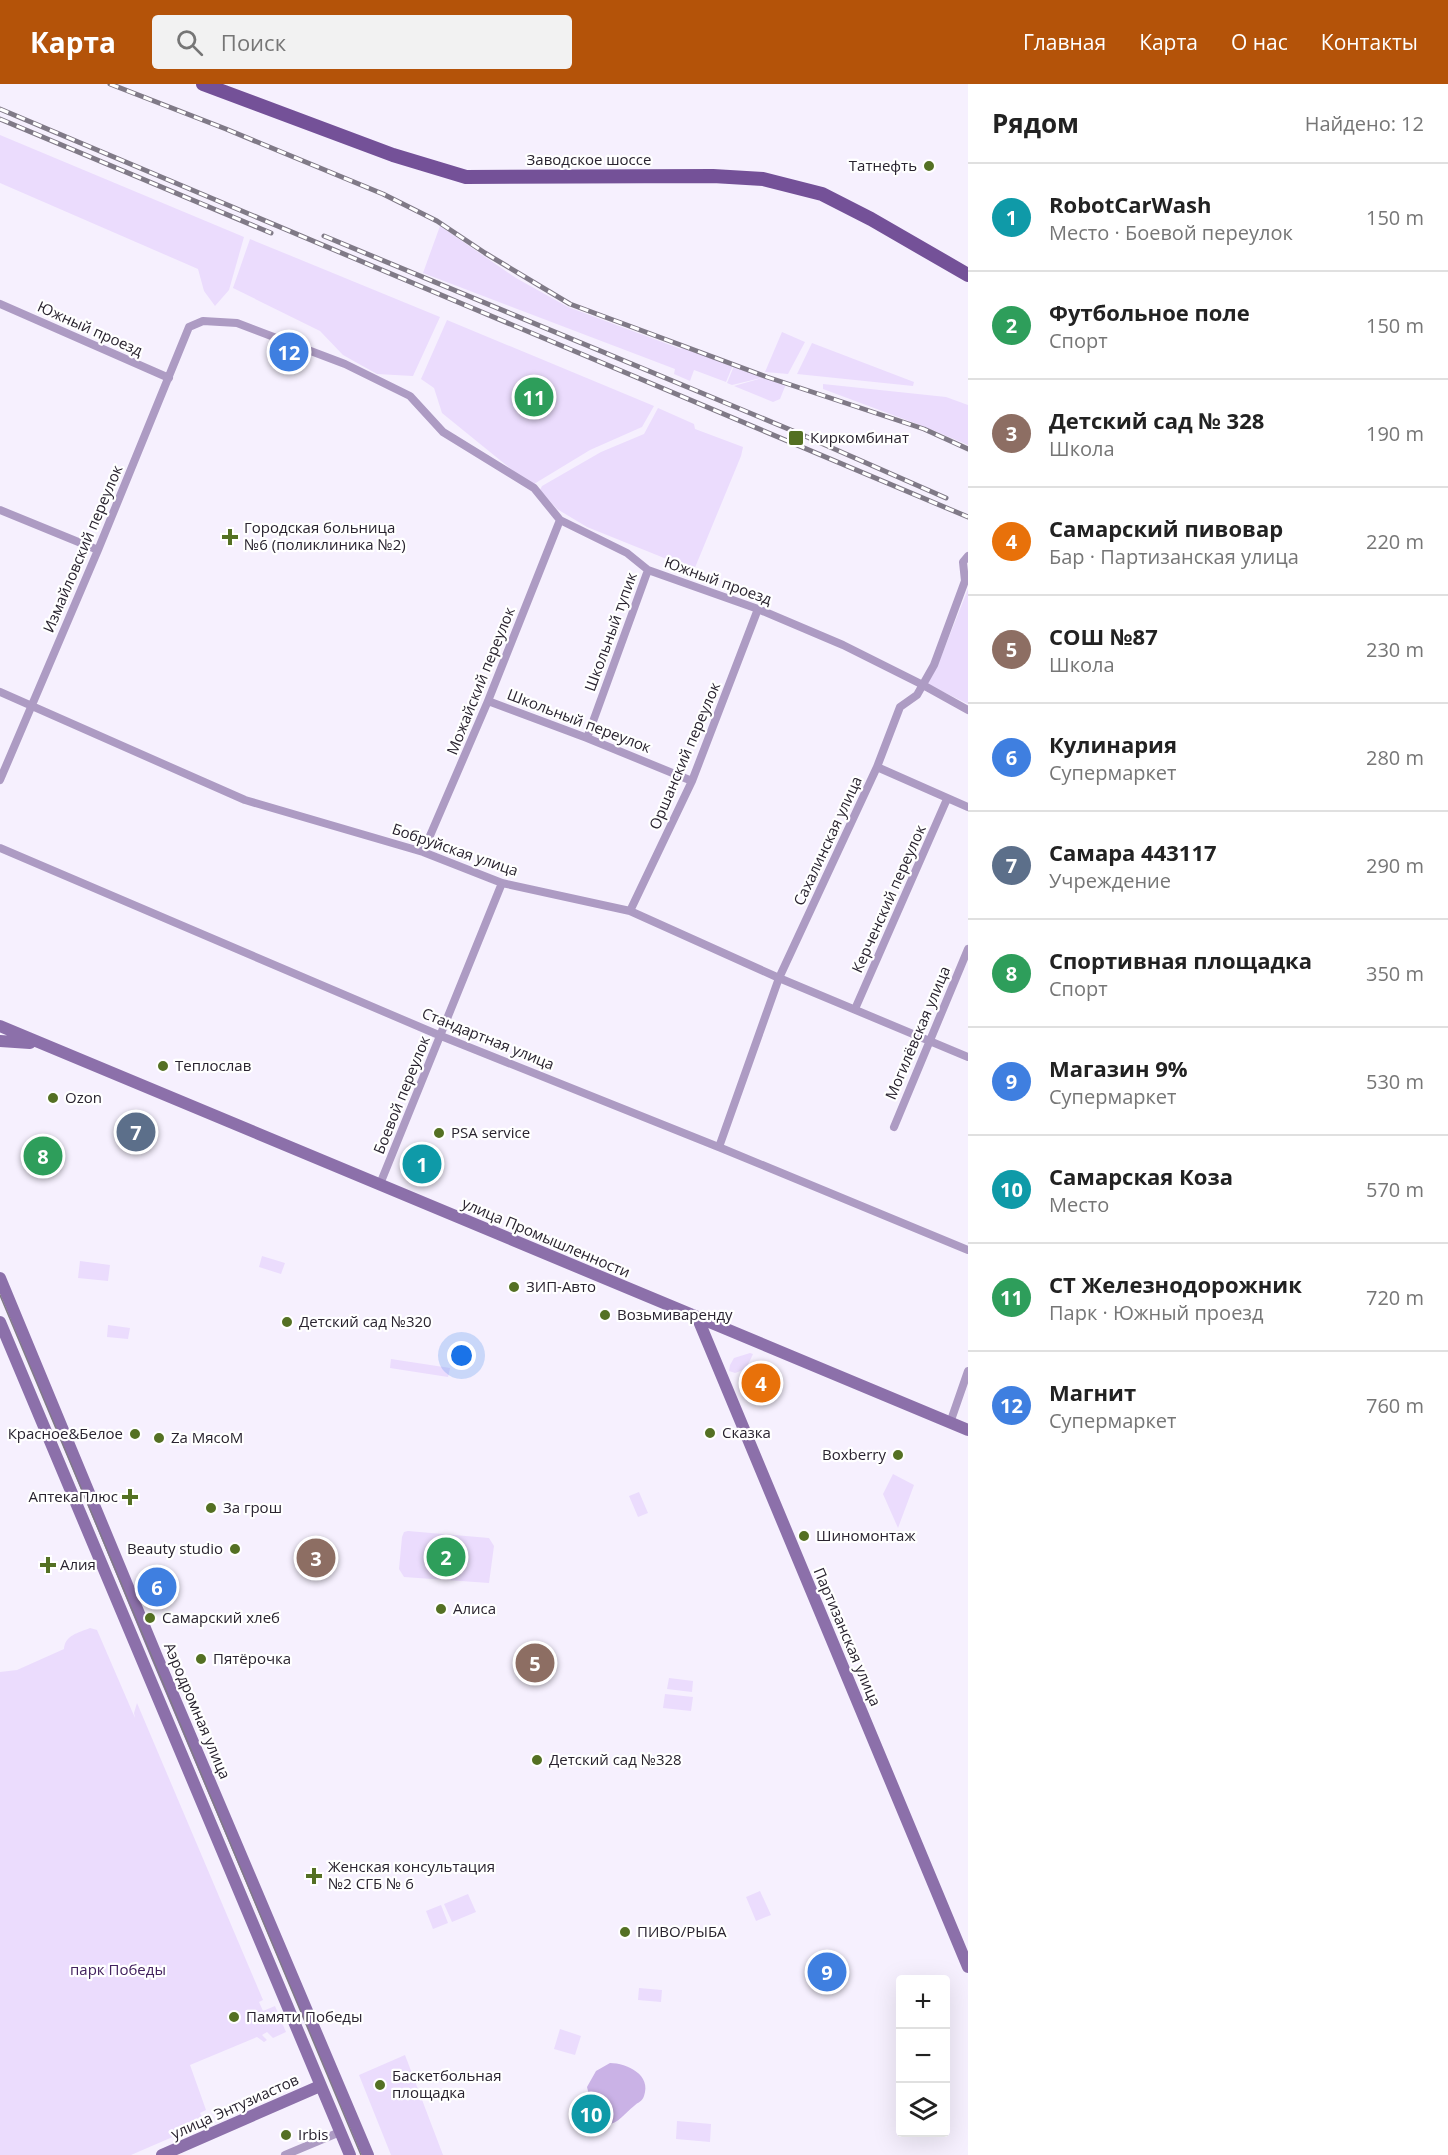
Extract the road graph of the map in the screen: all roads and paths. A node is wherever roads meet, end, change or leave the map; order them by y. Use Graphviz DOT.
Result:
graph roads {
  1 [pos="203,84"];
  2 [pos="968,275"];
  3 [pos="0,304"];
  4 [pos="189,327"];
  5 [pos="169,378"];
  6 [pos="0,510"];
  7 [pos="560,520"];
  8 [pos="98,550"];
  9 [pos="968,556"];
  10 [pos="648,570"];
  11 [pos="758,609"];
  12 [pos="923,685"];
  13 [pos="0,692"];
  14 [pos="488,701"];
  15 [pos="32,707"];
  16 [pos="968,711"];
  17 [pos="587,738"];
  18 [pos="877,767"];
  19 [pos="0,780"];
  20 [pos="692,781"];
  21 [pos="947,799"];
  22 [pos="968,807"];
  23 [pos="0,848"];
  24 [pos="423,852"];
  25 [pos="502,883"];
  26 [pos="630,911"];
  27 [pos="968,949"];
  28 [pos="779,978"];
  29 [pos="855,1009"];
  30 [pos="0,1026"];
  31 [pos="441,1036"];
  32 [pos="0,1041"];
  33 [pos="929,1041"];
  34 [pos="46,1046"];
  35 [pos="968,1057"];
  36 [pos="894,1127"];
  37 [pos="719,1147"];
  38 [pos="380,1184"];
  39 [pos="968,1250"];
  40 [pos="0,1278"];
  41 [pos="698,1318"];
  42 [pos="0,1322"];
  43 [pos="968,1371"];
  44 [pos="950,1422"];
  45 [pos="968,1430"];
  46 [pos="968,1967"];
  47 [pos="321,2086"];
  48 [pos="340,2132"];
  49 [pos="162,2155"];
  50 [pos="285,2155"];
  51 [pos="350,2155"];
  52 [pos="368,2155"];
  1 -- 2 [label="main road, Заводское шоссе"];
  3 -- 5 [label="street, Южный проезд"];
  4 -- 5 [label="street, Измайловский переулок"];
  4 -- 7 [label="street, Южный проезд"];
  5 -- 8 [label="street, Измайловский переулок"];
  6 -- 8 [label="street"];
  7 -- 10 [label="street, Южный проезд"];
  7 -- 14 [label="street, Можайский переулок"];
  8 -- 15 [label="street, Измайловский переулок"];
  9 -- 12 [label="street, Сахалинская улица"];
  10 -- 11 [label="street, Южный проезд"];
  10 -- 17 [label="street, Школьный тупик"];
  11 -- 12 [label="street, Южный проезд"];
  11 -- 20 [label="street, Оршанский переулок"];
  12 -- 16 [label="street, Южный проезд"];
  12 -- 18 [label="street, Сахалинская улица"];
  13 -- 15 [label="street, Бобруйская улица"];
  14 -- 17 [label="street, Школьный переулок"];
  14 -- 24 [label="street, Можайский переулок"];
  15 -- 19 [label="street, Измайловский переулок"];
  15 -- 24 [label="street, Бобруйская улица"];
  17 -- 20 [label="street, Школьный переулок"];
  18 -- 21 [label="street"];
  18 -- 28 [label="street, Сахалинская улица"];
  20 -- 26 [label="street, Оршанский переулок"];
  21 -- 22 [label="street"];
  21 -- 29 [label="street, Керченский переулок"];
  23 -- 31 [label="street, Стандартная улица"];
  24 -- 25 [label="street, Бобруйская улица"];
  25 -- 26 [label="street, Бобруйская улица"];
  25 -- 31 [label="street, Боевой переулок"];
  26 -- 28 [label="street, Бобруйская улица"];
  27 -- 33 [label="street, Могилёвская улица"];
  28 -- 29 [label="street, Бобруйская улица"];
  28 -- 37 [label="street, Сахалинская улица"];
  29 -- 33 [label="street, Бобруйская улица"];
  30 -- 34 [label="main road, улица Промышленности"];
  31 -- 37 [label="street, Стандартная улица"];
  31 -- 38 [label="street, Боевой переулок"];
  32 -- 34 [label="main road, улица Промышленности"];
  33 -- 35 [label="street, Бобруйская улица"];
  33 -- 36 [label="street, Могилёвская улица"];
  34 -- 38 [label="main road, улица Промышленности"];
  37 -- 39 [label="street, Стандартная улица"];
  38 -- 41 [label="main road, улица Промышленности"];
  40 -- 52 [label="main road, Аэродромная улица"];
  41 -- 44 [label="main road, улица Промышленности"];
  41 -- 46 [label="main road, Партизанская улица"];
  42 -- 47 [label="main road, Аэродромная улица"];
  43 -- 44 [label="street"];
  44 -- 45 [label="main road, улица Промышленности"];
  47 -- 48 [label="main road, Аэродромная улица"];
  47 -- 49 [label="main road, улица Энтузиастов"];
  48 -- 50 [label="street"];
  48 -- 51 [label="main road, Аэродромная улица"];
}
